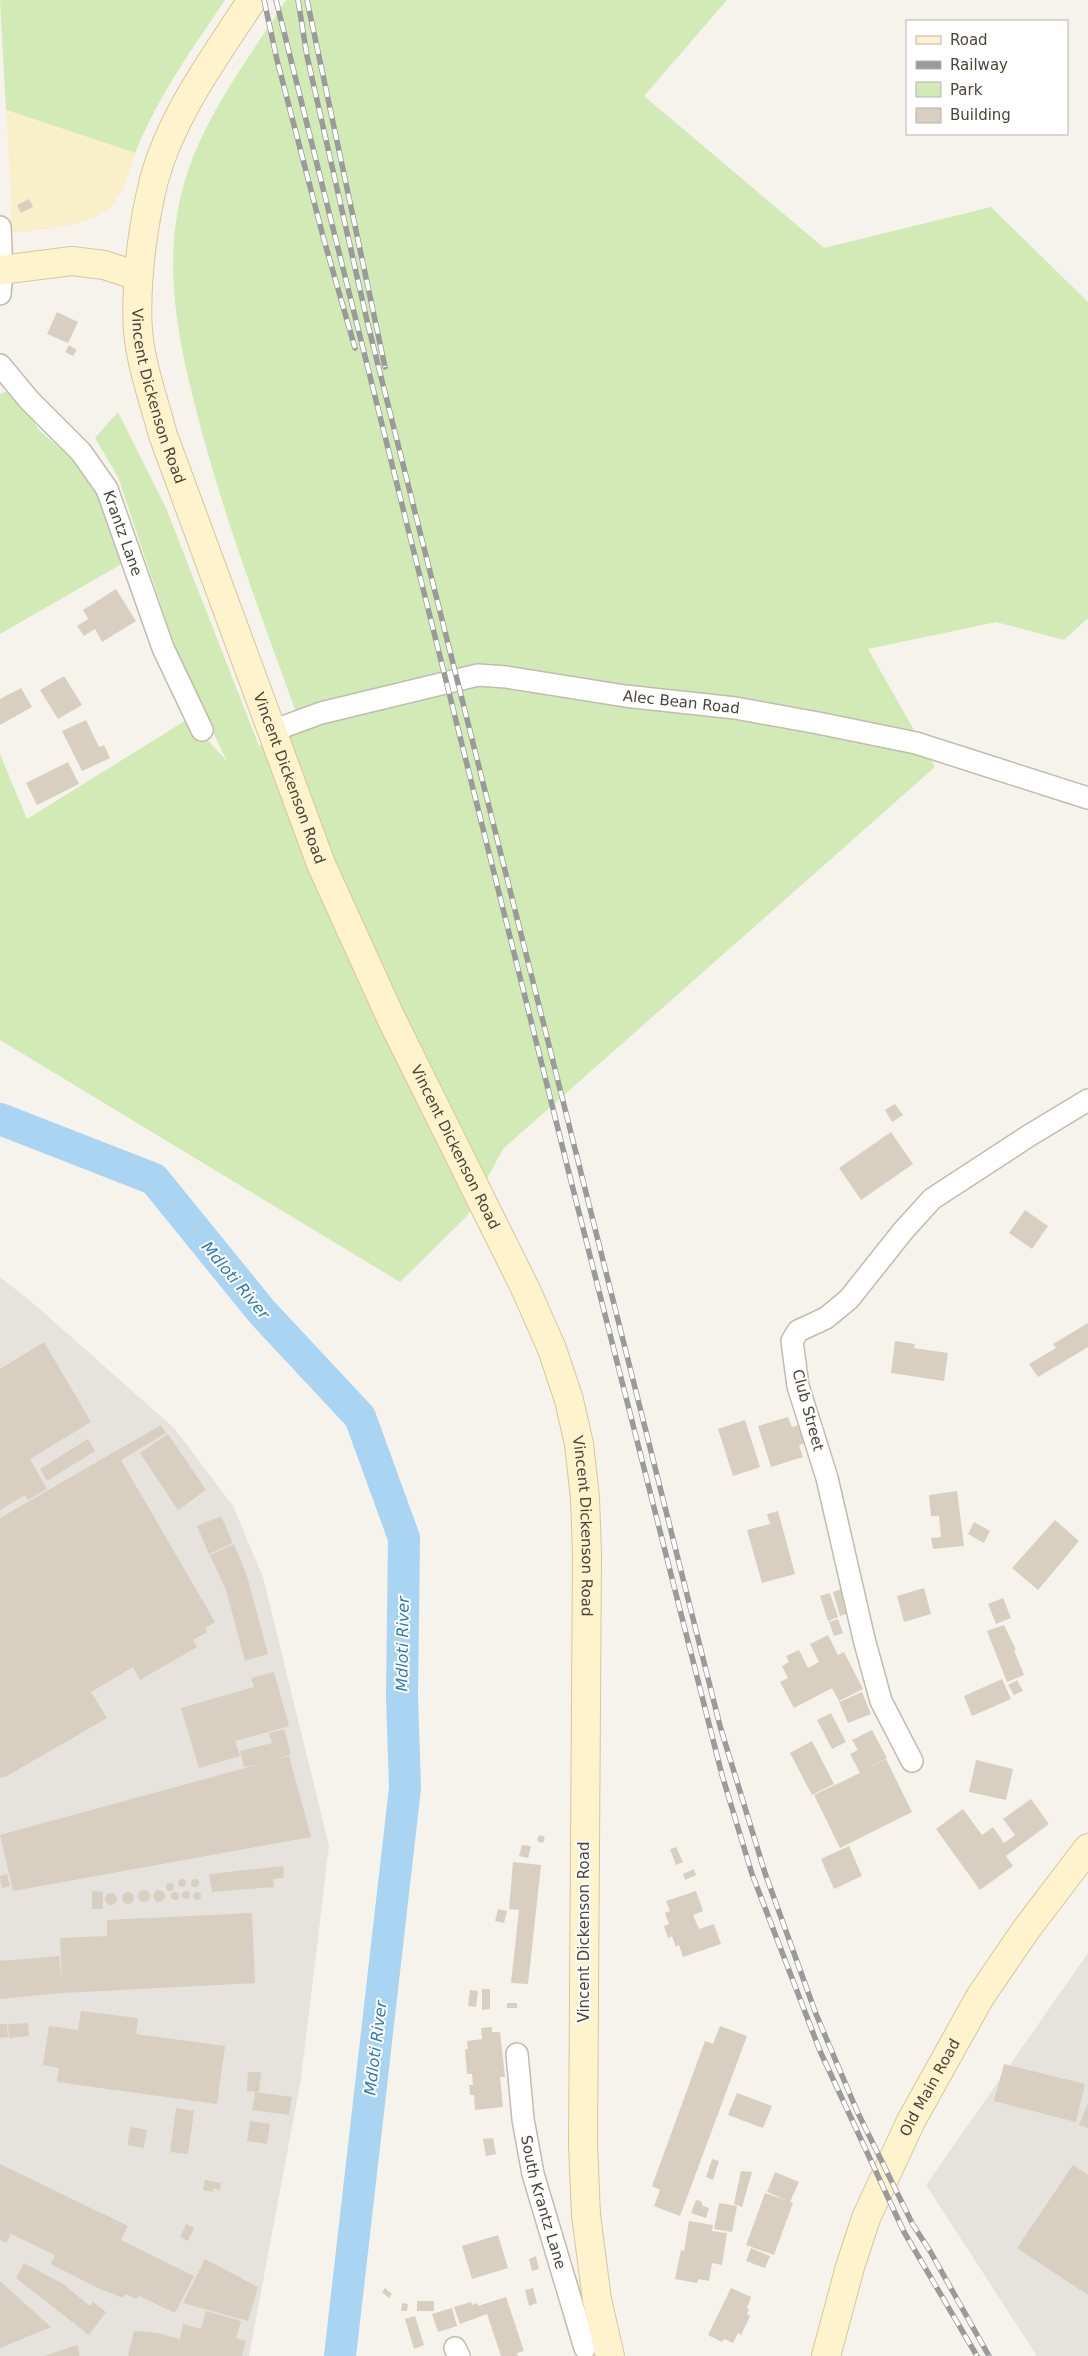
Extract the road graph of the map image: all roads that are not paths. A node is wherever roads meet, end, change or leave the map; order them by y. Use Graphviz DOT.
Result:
graph roads {
  1 [pos="252,0"];
  2 [pos="0,227"];
  3 [pos="138,276"];
  4 [pos="1,278"];
  5 [pos="0,365"];
  6 [pos="202,730"];
  7 [pos="272,730"];
  8 [pos="1088,798"];
  9 [pos="1088,1100"];
  10 [pos="912,1760"];
  11 [pos="1088,1848"];
  12 [pos="517,2054"];
  13 [pos="593,2350"];
  14 [pos="826,2356"];
  1 -- 3 [label="main road, Vincent Dickenson Road"];
  2 -- 4 [label="street"];
  3 -- 4 [label="main road"];
  3 -- 7 [label="main road, Vincent Dickenson Road"];
  5 -- 6 [label="street, Krantz Lane"];
  7 -- 8 [label="street, Alec Bean Road"];
  7 -- 13 [label="main road, Vincent Dickenson Road"];
  9 -- 10 [label="street, Club Street"];
  11 -- 14 [label="main road, Old Main Road"];
  12 -- 13 [label="street, South Krantz Lane"];
}
